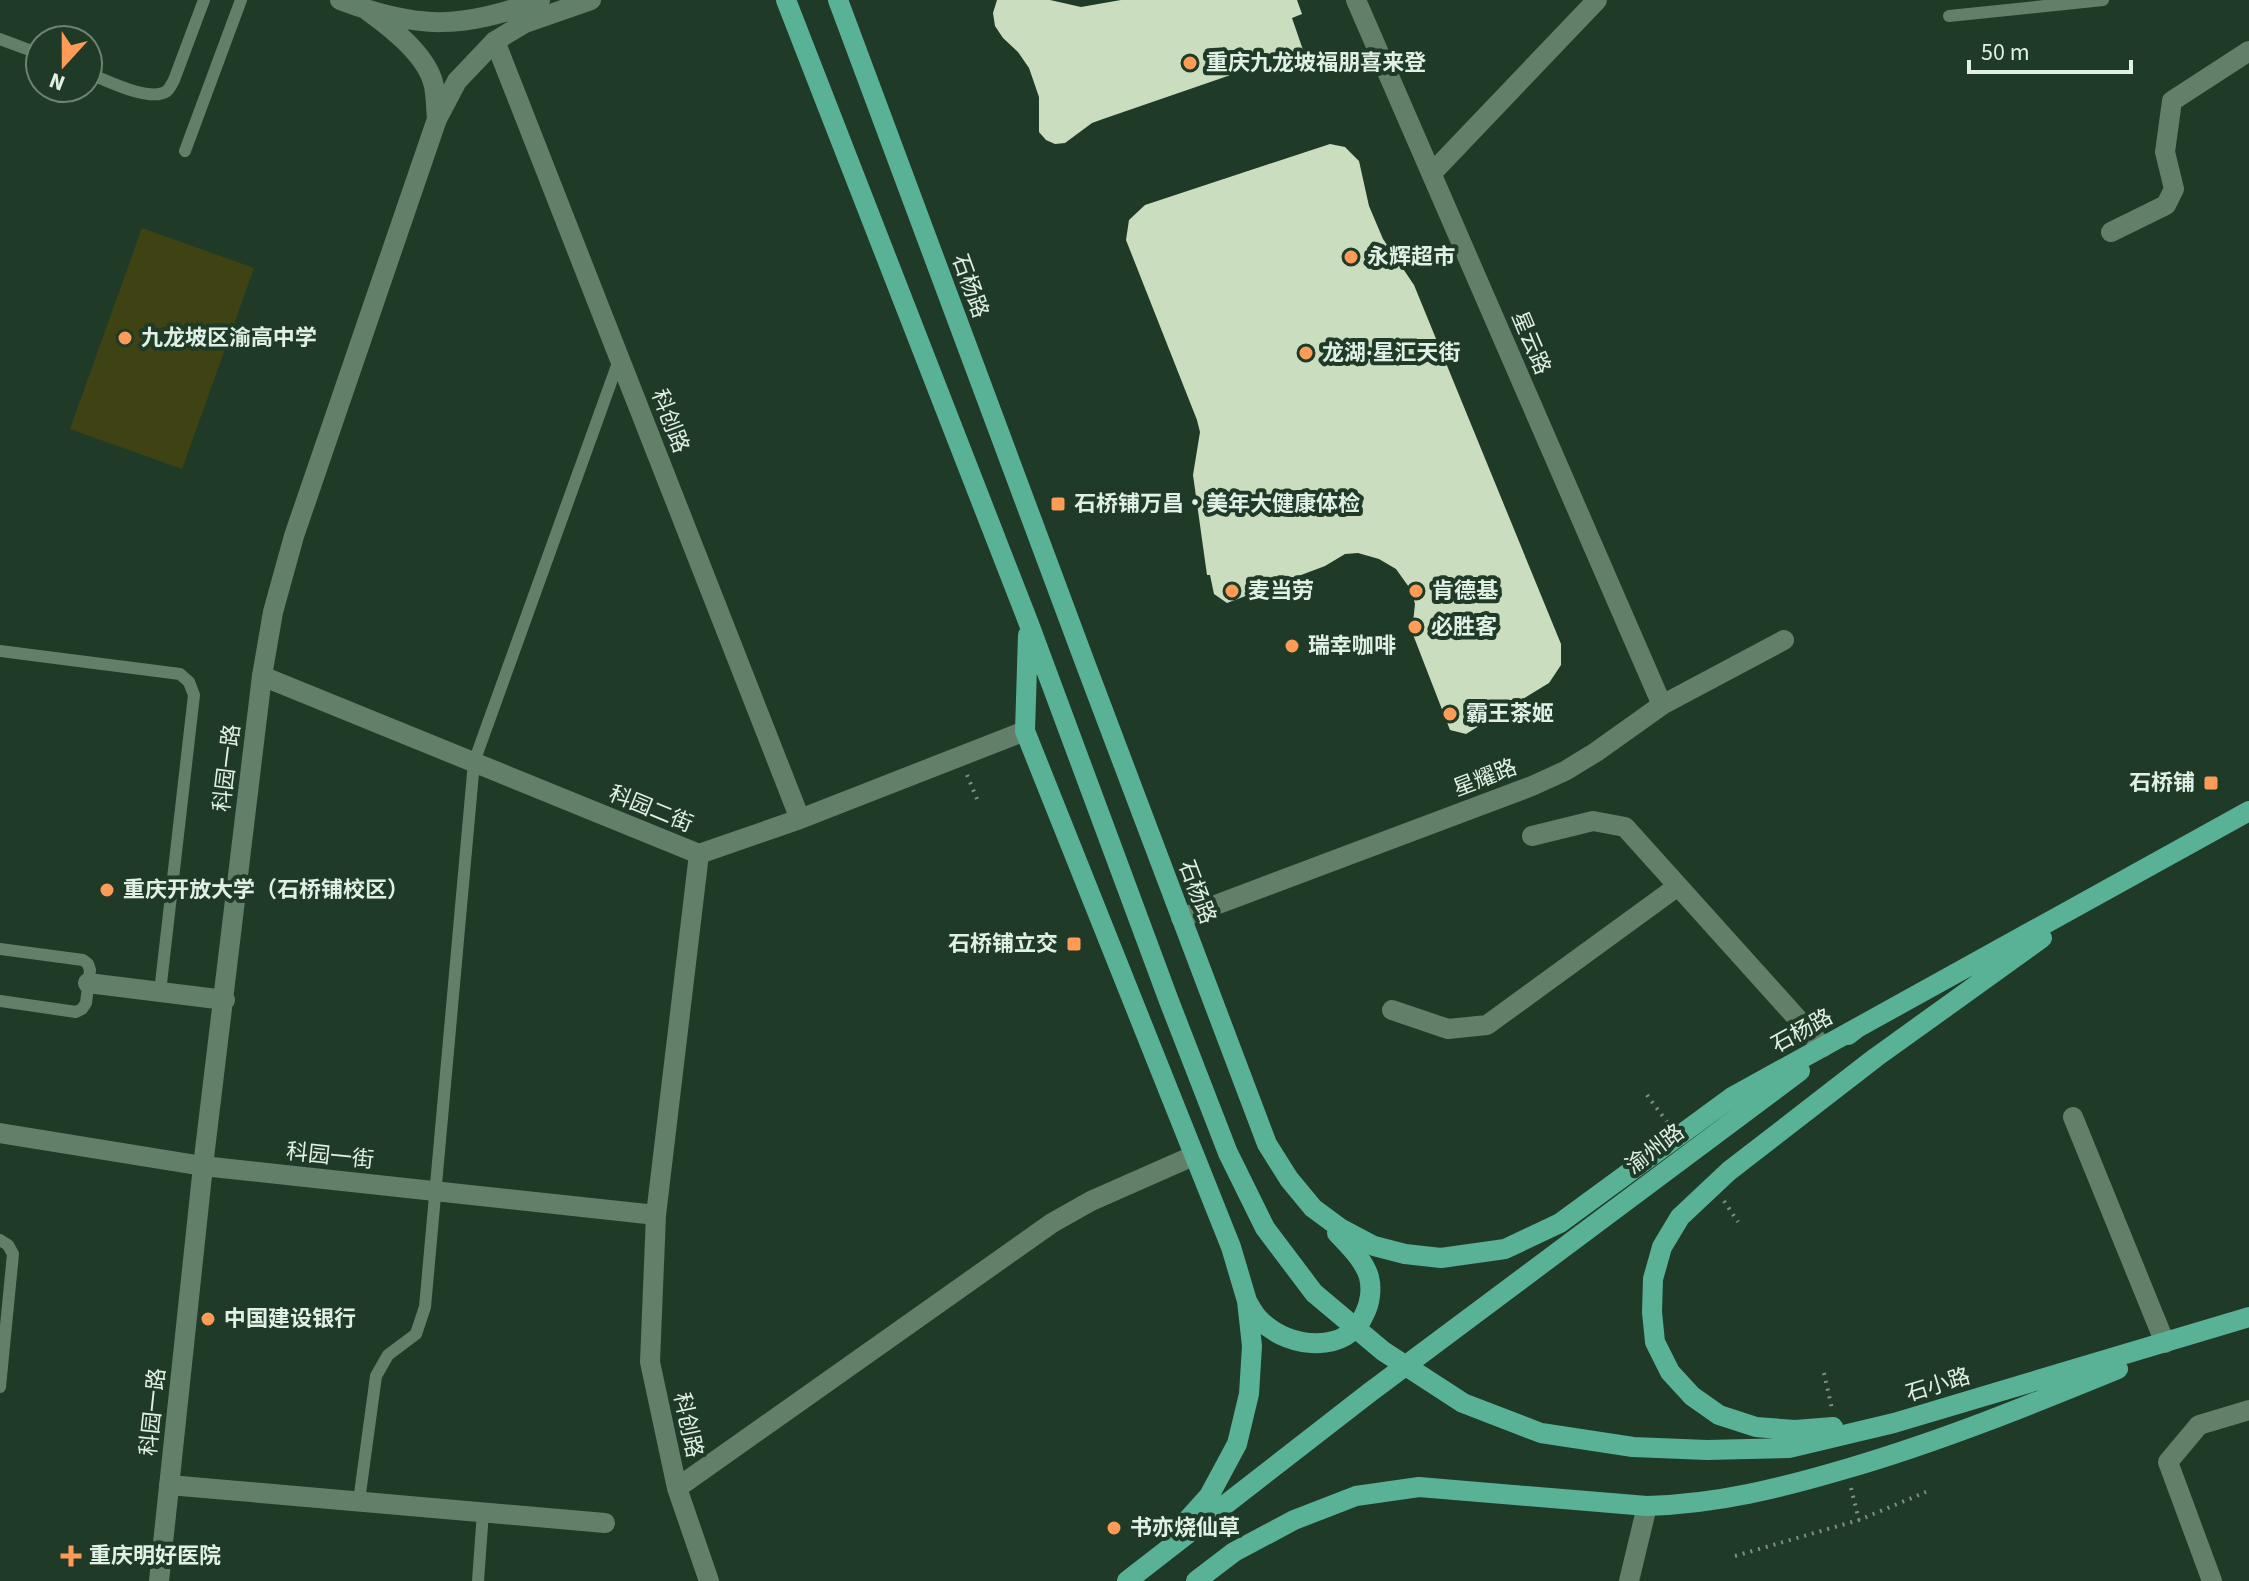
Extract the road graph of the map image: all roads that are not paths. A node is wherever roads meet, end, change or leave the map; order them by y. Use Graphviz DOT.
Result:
graph roads {
  1 [pos="204,0"];
  2 [pos="241,0"];
  3 [pos="340,0"];
  4 [pos="540,0"];
  5 [pos="591,0"];
  6 [pos="786,0"];
  7 [pos="838,0"];
  8 [pos="1356,0"];
  9 [pos="1597,0"];
  10 [pos="2103,0"];
  11 [pos="368,11"];
  12 [pos="1949,16"];
  13 [pos="0,39"];
  14 [pos="495,41"];
  15 [pos="24,48"];
  16 [pos="2249,51"];
  17 [pos="104,79"];
  18 [pos="437,119"];
  19 [pos="185,151"];
  20 [pos="1432,173"];
  21 [pos="2111,232"];
  22 [pos="619,357"];
  23 [pos="1029,624"];
  24 [pos="1784,640"];
  25 [pos="0,651"];
  26 [pos="262,676"];
  27 [pos="1662,705"];
  28 [pos="1025,731"];
  29 [pos="474,762"];
  30 [pos="2249,811"];
  31 [pos="800,819"];
  32 [pos="1532,836"];
  33 [pos="699,854"];
  34 [pos="2120,882"];
  35 [pos="1678,886"];
  36 [pos="1181,918"];
  37 [pos="0,949"];
  38 [pos="88,983"];
  39 [pos="160,992"];
  40 [pos="225,1000"];
  41 [pos="0,1001"];
  42 [pos="1392,1010"];
  43 [pos="1857,1028"];
  44 [pos="1823,1047"];
  45 [pos="2073,1117"];
  46 [pos="0,1133"];
  47 [pos="1193,1156"];
  48 [pos="203,1166"];
  49 [pos="435,1191"];
  50 [pos="1313,1208"];
  51 [pos="656,1215"];
  52 [pos="0,1240"];
  53 [pos="1247,1301"];
  54 [pos="2249,1317"];
  55 [pos="2216,1327"];
  56 [pos="2165,1343"];
  57 [pos="0,1387"];
  58 [pos="2249,1410"];
  59 [pos="1894,1423"];
  60 [pos="169,1485"];
  61 [pos="677,1488"];
  62 [pos="359,1501"];
  63 [pos="1647,1506"];
  64 [pos="483,1512"];
  65 [pos="605,1523"];
  66 [pos="1148,1565"];
  67 [pos="159,1581"];
  68 [pos="478,1581"];
  69 [pos="709,1581"];
  70 [pos="1127,1581"];
  71 [pos="1196,1581"];
  72 [pos="1629,1581"];
  73 [pos="2212,1581"];
  1 -- 17 [label="lane"];
  2 -- 19 [label="lane"];
  3 -- 11 [label="street"];
  4 -- 11 [label="street"];
  5 -- 14 [label="street"];
  6 -- 23 [label="main road"];
  7 -- 36 [label="main road, 石杨路"];
  8 -- 20 [label="street, 星云路"];
  9 -- 20 [label="street"];
  10 -- 12 [label="lane"];
  11 -- 18 [label="street, 科园一路"];
  13 -- 15 [label="lane"];
  14 -- 18 [label="street"];
  14 -- 22 [label="street, 科创路"];
  16 -- 21 [label="street"];
  18 -- 26 [label="street, 科园一路"];
  20 -- 27 [label="street, 星云路"];
  22 -- 29 [label="lane"];
  22 -- 31 [label="street, 科创路"];
  23 -- 28 [label="main road"];
  23 -- 59 [label="main road, 石小路"];
  24 -- 27 [label="street, 星耀路"];
  25 -- 39 [label="lane"];
  26 -- 29 [label="street, 科园二街"];
  26 -- 40 [label="street, 科园一路"];
  27 -- 36 [label="street, 星耀路"];
  28 -- 31 [label="street, 科园二街"];
  28 -- 47 [label="main road"];
  29 -- 33 [label="street, 科园二街"];
  29 -- 49 [label="lane"];
  30 -- 34 [label="main road, 渝州路"];
  31 -- 33 [label="street, 科园二街"];
  32 -- 35 [label="street"];
  33 -- 51 [label="street, 科创路"];
  34 -- 43 [label="main road, 渝州路"];
  34 -- 59 [label="main road"];
  35 -- 42 [label="street"];
  35 -- 44 [label="street"];
  36 -- 50 [label="main road, 石杨路"];
  37 -- 38 [label="lane"];
  38 -- 39 [label="street"];
  38 -- 41 [label="lane"];
  39 -- 40 [label="street"];
  40 -- 48 [label="street, 科园一路"];
  43 -- 44 [label="main road, 石杨路"];
  43 -- 66 [label="main road, 渝州路"];
  44 -- 50 [label="main road, 石杨路"];
  45 -- 56 [label="street"];
  46 -- 48 [label="street, 科园一街"];
  47 -- 53 [label="main road"];
  47 -- 61 [label="street, 科创路"];
  48 -- 49 [label="street, 科园一街"];
  48 -- 60 [label="street, 科园一路"];
  49 -- 51 [label="street, 科园一街"];
  49 -- 62 [label="lane"];
  50 -- 53 [label="main road"];
  51 -- 61 [label="street, 科创路"];
  52 -- 57 [label="lane"];
  53 -- 66 [label="main road"];
  54 -- 55 [label="main road, 石小路"];
  55 -- 56 [label="main road, 石小路"];
  55 -- 63 [label="main road"];
  56 -- 59 [label="main road, 石小路"];
  58 -- 73 [label="street"];
  60 -- 62 [label="street"];
  60 -- 67 [label="street, 科园一路"];
  61 -- 69 [label="street"];
  62 -- 64 [label="street"];
  63 -- 71 [label="main road"];
  63 -- 72 [label="street"];
  64 -- 65 [label="street"];
  64 -- 68 [label="lane"];
  66 -- 70 [label="main road, 渝州路"];
}
